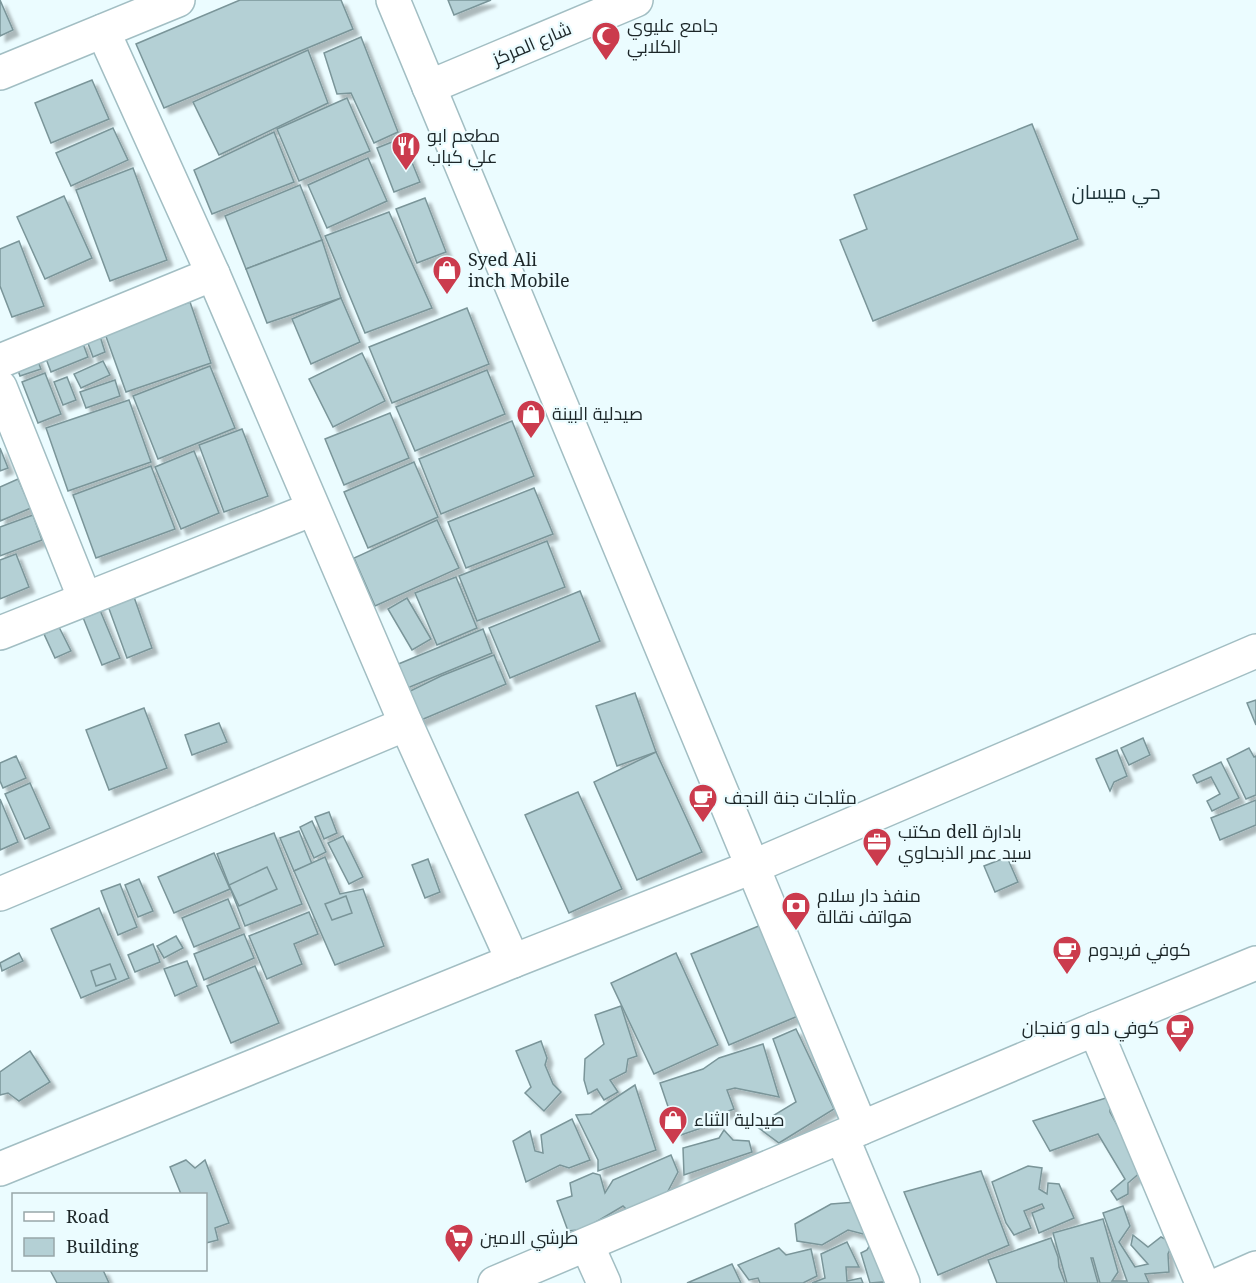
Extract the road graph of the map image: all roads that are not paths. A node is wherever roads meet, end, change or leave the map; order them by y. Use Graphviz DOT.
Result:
graph roads {
  1 [pos="178,0"];
  2 [pos="393,0"];
  3 [pos="636,0"];
  4 [pos="103,31"];
  5 [pos="0,73"];
  6 [pos="429,87"];
  7 [pos="213,274"];
  8 [pos="0,361"];
  9 [pos="0,387"];
  10 [pos="313,508"];
  11 [pos="85,599"];
  12 [pos="0,633"];
  13 [pos="1256,651"];
  14 [pos="406,724"];
  15 [pos="752,867"];
  16 [pos="0,894"];
  17 [pos="513,961"];
  18 [pos="1256,963"];
  19 [pos="1095,1029"];
  20 [pos="851,1132"];
  21 [pos="0,1169"];
  22 [pos="587,1245"];
  23 [pos="1256,1268"];
  24 [pos="495,1283"];
  25 [pos="604,1283"];
  26 [pos="903,1283"];
  27 [pos="1202,1283"];
  28 [pos="1222,1283"];
  1 -- 4 [label="street"];
  2 -- 6 [label="street"];
  3 -- 6 [label="street, شارع المركز"];
  4 -- 5 [label="street"];
  4 -- 7 [label="street"];
  6 -- 15 [label="street"];
  7 -- 8 [label="street"];
  7 -- 10 [label="street"];
  9 -- 11 [label="street"];
  10 -- 11 [label="street"];
  10 -- 14 [label="street"];
  11 -- 12 [label="street"];
  13 -- 15 [label="street"];
  14 -- 16 [label="street"];
  14 -- 17 [label="street"];
  15 -- 17 [label="street"];
  15 -- 20 [label="street"];
  17 -- 21 [label="street"];
  18 -- 19 [label="street"];
  19 -- 20 [label="street"];
  19 -- 27 [label="street"];
  20 -- 22 [label="street"];
  20 -- 26 [label="street"];
  22 -- 24 [label="street"];
  22 -- 25 [label="street"];
  23 -- 28 [label="street"];
}
